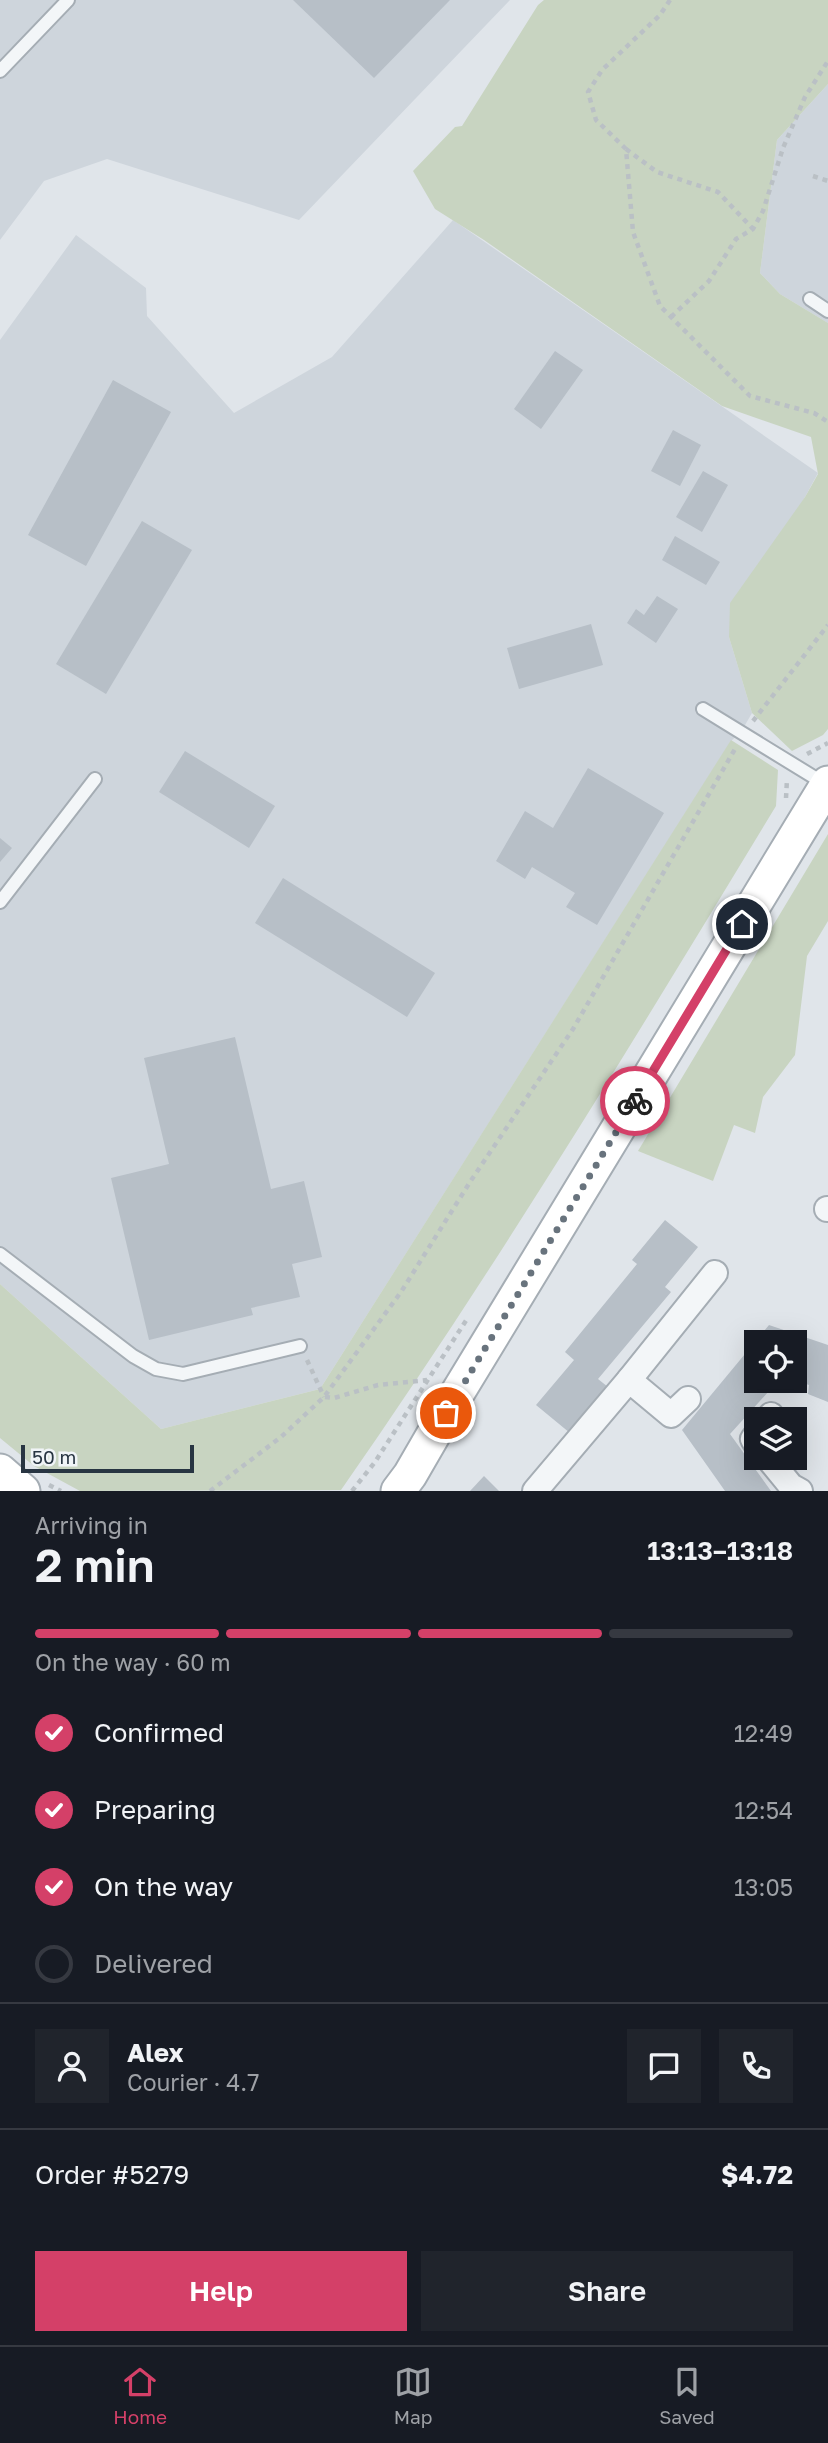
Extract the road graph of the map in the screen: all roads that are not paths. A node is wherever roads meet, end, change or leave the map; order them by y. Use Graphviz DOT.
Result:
graph roads {
  1 [pos="68,0"];
  2 [pos="0,71"];
  3 [pos="810,299"];
  4 [pos="828,311"];
  5 [pos="703,709"];
  6 [pos="95,779"];
  7 [pos="827,784"];
  8 [pos="0,902"];
  9 [pos="0,1254"];
  10 [pos="715,1273"];
  11 [pos="300,1346"];
  12 [pos="629,1380"];
  13 [pos="688,1399"];
  14 [pos="778,1470"];
  15 [pos="0,1471"];
  16 [pos="404,1486"];
  17 [pos="23,1491"];
  18 [pos="535,1491"];
  19 [pos="800,1491"];
  1 -- 2 [label="lane"];
  3 -- 4 [label="lane"];
  5 -- 7 [label="lane"];
  6 -- 8 [label="lane"];
  7 -- 16 [label="main road"];
  9 -- 11 [label="lane"];
  10 -- 12 [label="street"];
  12 -- 13 [label="street"];
  12 -- 18 [label="street"];
  14 -- 19 [label="street"];
  15 -- 17 [label="main road"];
}
